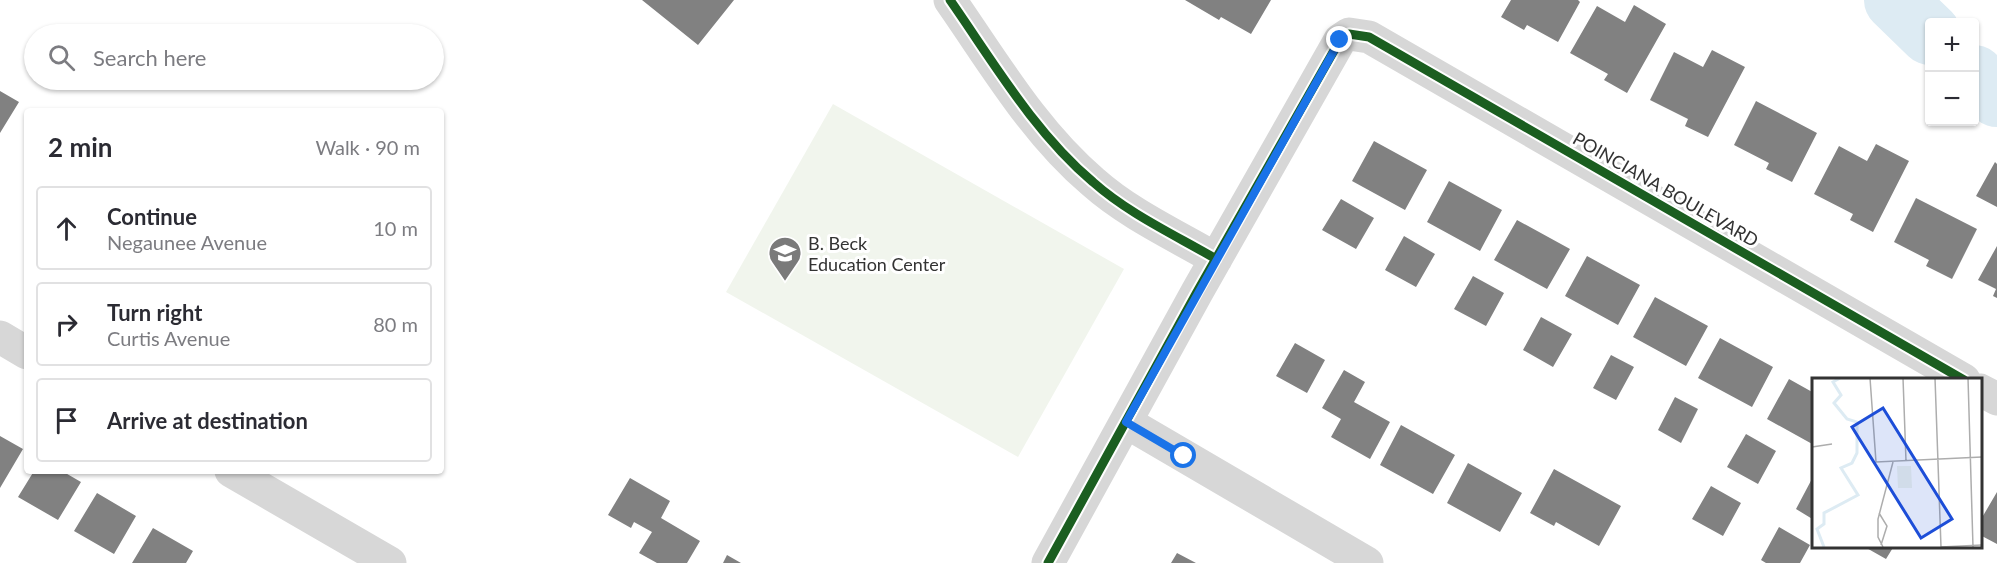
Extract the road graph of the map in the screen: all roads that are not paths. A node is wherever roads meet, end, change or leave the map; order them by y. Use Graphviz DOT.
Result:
graph roads {
  1 [pos="950,0"];
  2 [pos="1216,259"];
  3 [pos="0,337"];
  4 [pos="24,351"];
  5 [pos="1961,378"];
  6 [pos="1982,391"];
  7 [pos="1997,399"];
  8 [pos="1126,422"];
  9 [pos="236,474"];
  10 [pos="390,563"];
  11 [pos="1048,563"];
  12 [pos="1367,563"];
  1 -- 2 [label="street"];
  2 -- 5 [label="street, POINCIANA BOULEVARD"];
  2 -- 8 [label="street"];
  3 -- 4 [label="street"];
  6 -- 7 [label="street"];
  8 -- 11 [label="street"];
  8 -- 12 [label="street"];
  9 -- 10 [label="street"];
}
